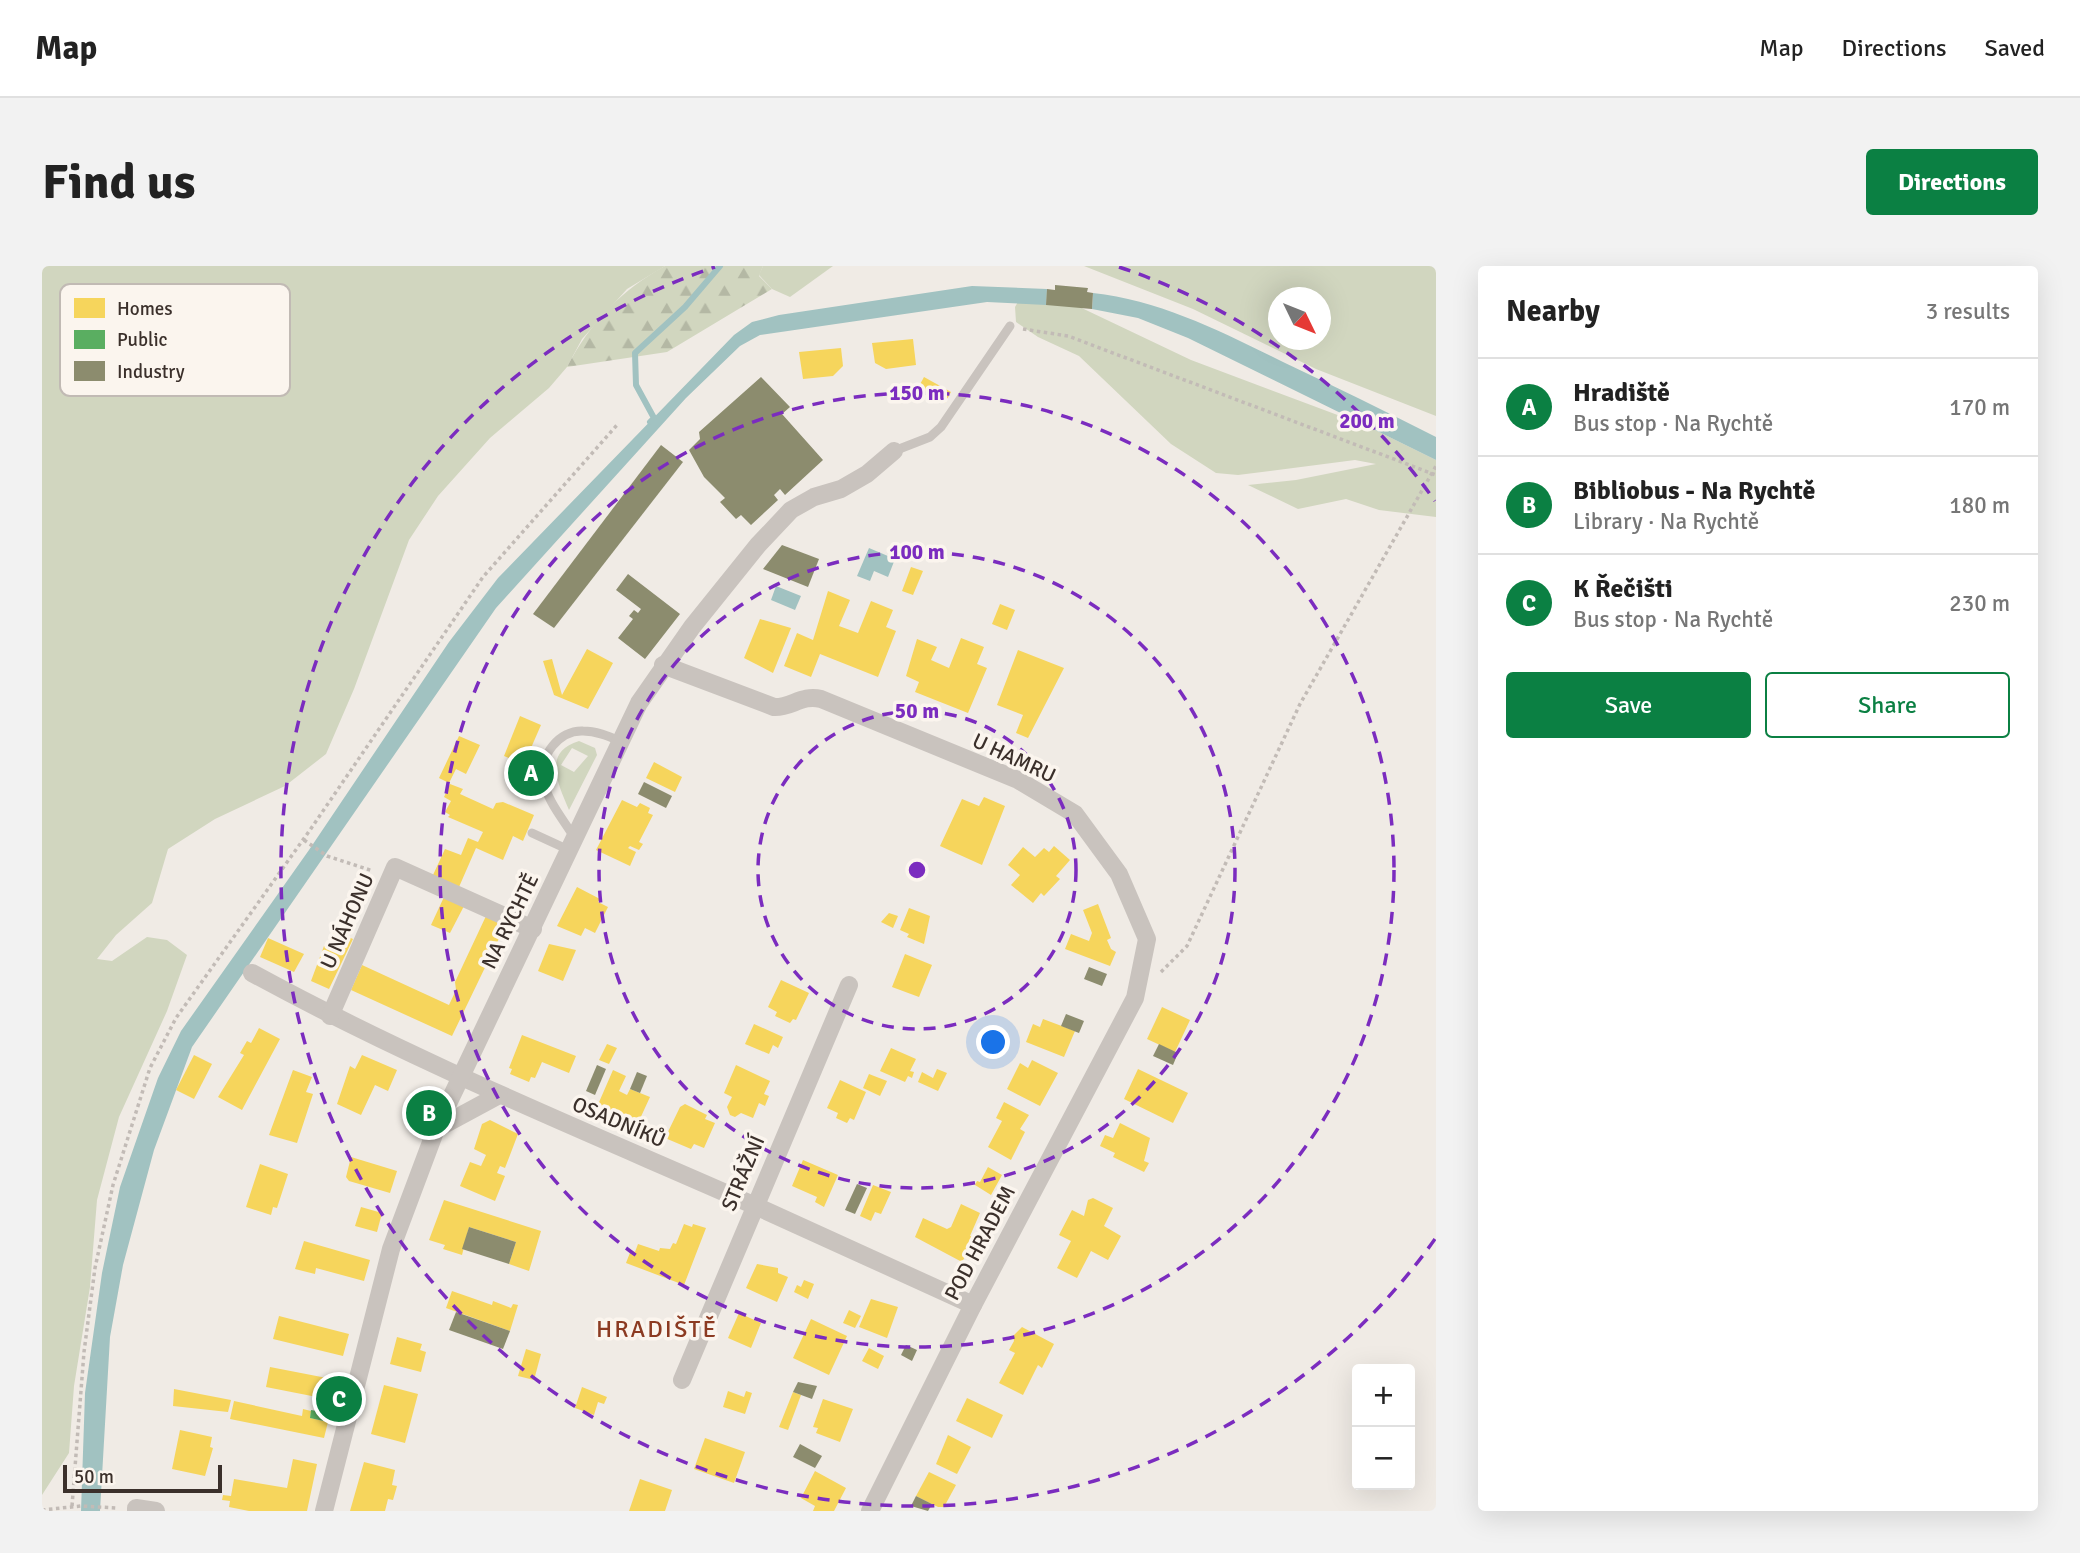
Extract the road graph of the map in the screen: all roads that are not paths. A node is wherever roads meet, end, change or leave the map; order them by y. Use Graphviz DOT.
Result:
graph roads {
  1 [pos="1010,327"];
  2 [pos="894,451"];
  3 [pos="663,665"];
  4 [pos="620,741"];
  5 [pos="532,834"];
  6 [pos="572,844"];
  7 [pos="533,929"];
  8 [pos="252,973"];
  9 [pos="849,985"];
  10 [pos="1135,998"];
  11 [pos="330,1016"];
  12 [pos="458,1077"];
  13 [pos="499,1095"];
  14 [pos="436,1129"];
  15 [pos="754,1205"];
  16 [pos="972,1305"];
  17 [pos="682,1380"];
  18 [pos="136,1511"];
  19 [pos="156,1511"];
  20 [pos="324,1511"];
  21 [pos="870,1511"];
  1 -- 2 [label="lane"];
  2 -- 3 [label="street, NA RYCHTĚ"];
  3 -- 4 [label="street, NA RYCHTĚ"];
  3 -- 10 [label="street, U HAMRU"];
  4 -- 6 [label="street, NA RYCHTĚ"];
  4 -- 6 [label="lane"];
  5 -- 6 [label="lane"];
  6 -- 7 [label="street, NA RYCHTĚ"];
  7 -- 11 [label="street, U NÁHONU"];
  7 -- 12 [label="street, NA RYCHTĚ"];
  8 -- 11 [label="street, OSADNÍKŮ"];
  9 -- 15 [label="street, STRÁŽNÍ"];
  10 -- 16 [label="street, POD HRADEM"];
  11 -- 12 [label="street, OSADNÍKŮ"];
  12 -- 13 [label="street, OSADNÍKŮ"];
  12 -- 14 [label="street, NA RYCHTĚ"];
  13 -- 14 [label="street"];
  13 -- 15 [label="street, OSADNÍKŮ"];
  14 -- 20 [label="street, NA RYCHTĚ"];
  15 -- 16 [label="street, OSADNÍKŮ"];
  15 -- 17 [label="street, STRÁŽNÍ"];
  16 -- 21 [label="street, POD HRADEM"];
  18 -- 19 [label="street"];
}
